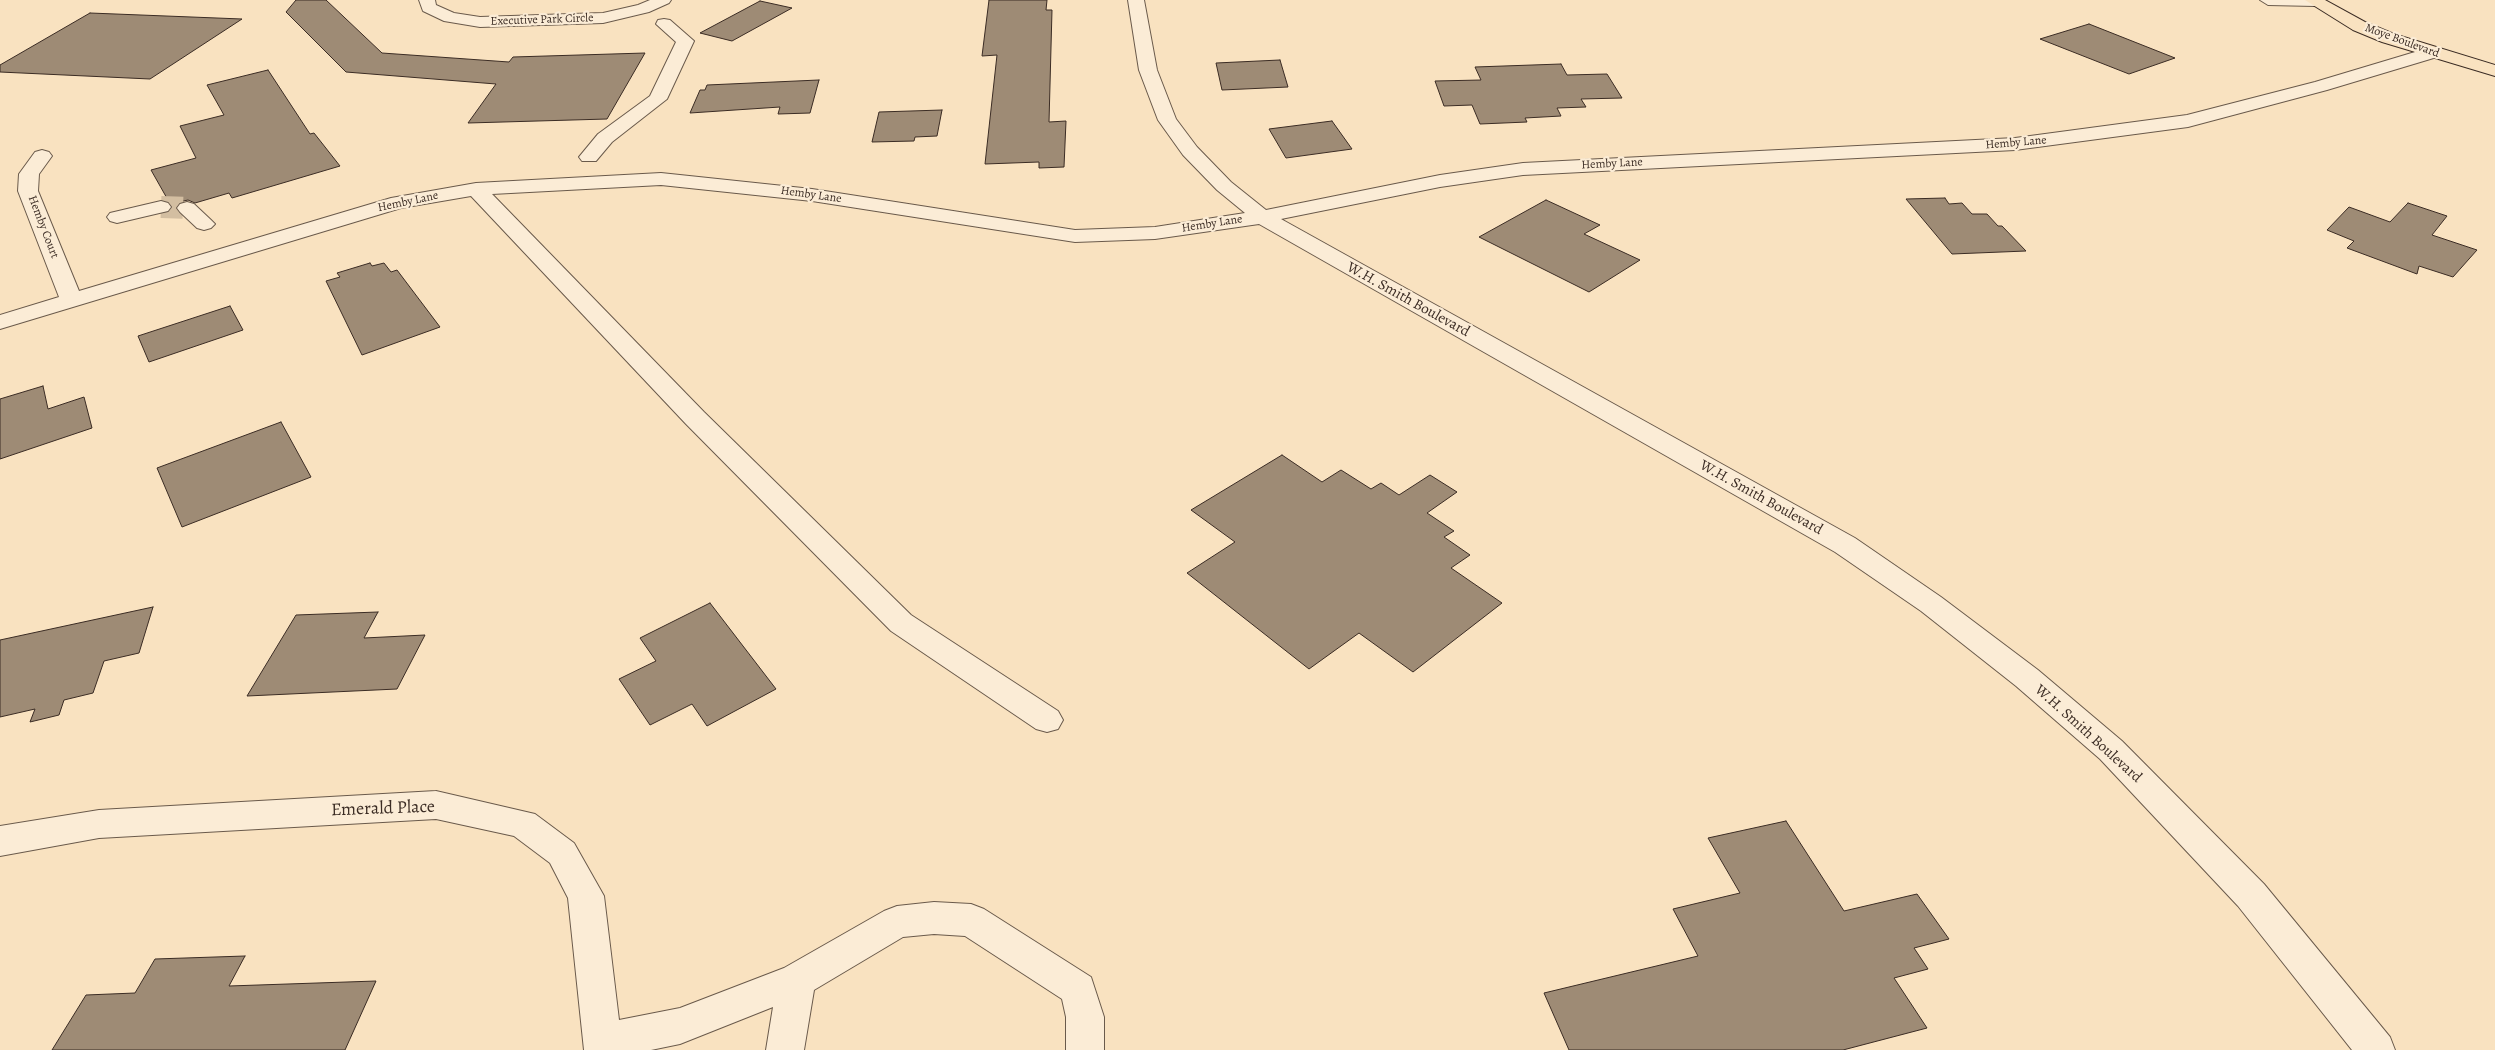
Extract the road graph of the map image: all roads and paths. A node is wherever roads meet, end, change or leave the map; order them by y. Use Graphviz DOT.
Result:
graph roads {
  1 [pos="427,0"];
  2 [pos="664,0"];
  3 [pos="1136,0"];
  4 [pos="2268,0"];
  5 [pos="2314,1"];
  6 [pos="664,24"];
  7 [pos="2431,53"];
  8 [pos="2495,71"];
  9 [pos="42,156"];
  10 [pos="590,157"];
  11 [pos="588,183"];
  12 [pos="561,184"];
  13 [pos="476,189"];
  14 [pos="160,207"];
  15 [pos="187,208"];
  16 [pos="116,217"];
  17 [pos="1262,217"];
  18 [pos="204,224"];
  19 [pos="71,300"];
  20 [pos="0,322"];
  21 [pos="1047,720"];
  22 [pos="0,840"];
  23 [pos="797,980"];
  24 [pos="603,1045"];
  25 [pos="785,1050"];
  26 [pos="1085,1050"];
  27 [pos="2376,1050"];
  1 -- 2 [label="street, Executive Park Circle"];
  3 -- 17 [label="street, W.H. Smith Boulevard"];
  4 -- 5 [label="street"];
  5 -- 7 [label="main road, Moye Boulevard"];
  6 -- 10 [label="street"];
  7 -- 8 [label="main road, Moye Boulevard"];
  7 -- 17 [label="street, Hemby Lane"];
  9 -- 19 [label="street, Hemby Court"];
  10 -- 11 [label="street"];
  10 -- 12 [label="street"];
  11 -- 12 [label="street, Hemby Lane"];
  11 -- 17 [label="street, Hemby Lane"];
  12 -- 13 [label="street, Hemby Lane"];
  13 -- 19 [label="street, Hemby Lane"];
  13 -- 21 [label="street"];
  14 -- 16 [label="street"];
  15 -- 18 [label="street"];
  17 -- 27 [label="street, W.H. Smith Boulevard"];
  19 -- 20 [label="street, Hemby Lane"];
  22 -- 24 [label="street, Emerald Place"];
  23 -- 24 [label="street"];
  23 -- 25 [label="street"];
  23 -- 26 [label="street"];
}
